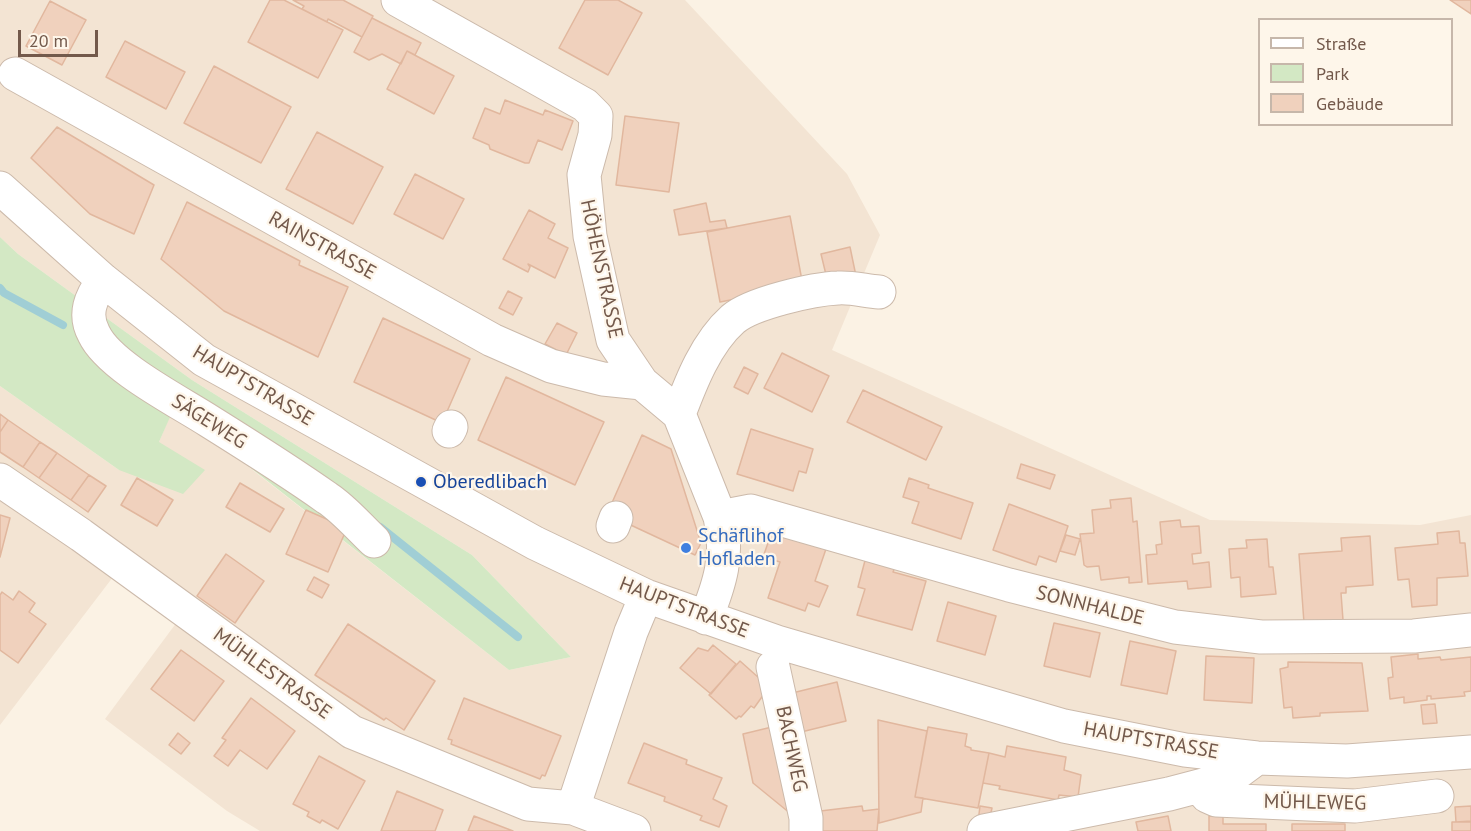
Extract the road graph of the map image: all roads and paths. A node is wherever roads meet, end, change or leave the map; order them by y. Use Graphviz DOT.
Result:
graph roads {
  1 [pos="398,0"];
  2 [pos="15,74"];
  3 [pos="0,188"];
  4 [pos="103,280"];
  5 [pos="879,292"];
  6 [pos="642,383"];
  7 [pos="679,414"];
  8 [pos="0,480"];
  9 [pos="720,517"];
  10 [pos="374,541"];
  11 [pos="646,596"];
  12 [pos="706,618"];
  13 [pos="1471,630"];
  14 [pos="773,666"];
  15 [pos="1471,752"];
  16 [pos="1257,758"];
  17 [pos="1200,786"];
  18 [pos="1437,796"];
  19 [pos="573,808"];
  20 [pos="634,831"];
  21 [pos="806,831"];
  22 [pos="984,831"];
  1 -- 6 [label="street, HÖHENSTRASSE"];
  2 -- 6 [label="street, RAINSTRASSE"];
  3 -- 4 [label="street, HAUPTSTRASSE"];
  4 -- 10 [label="street, SÄGEWEG"];
  4 -- 11 [label="street, HAUPTSTRASSE"];
  5 -- 7 [label="street"];
  6 -- 7 [label="street, HÖHENSTRASSE"];
  7 -- 9 [label="street, HÖHENSTRASSE"];
  8 -- 19 [label="street, MÜHLESTRASSE"];
  9 -- 12 [label="street, HÖHENSTRASSE"];
  9 -- 13 [label="street, SONNHALDE"];
  11 -- 12 [label="street, HAUPTSTRASSE"];
  11 -- 19 [label="street"];
  12 -- 16 [label="street, HAUPTSTRASSE"];
  14 -- 21 [label="street, BACHWEG"];
  15 -- 16 [label="street, HAUPTSTRASSE"];
  16 -- 17 [label="street"];
  17 -- 18 [label="street, MÜHLEWEG"];
  17 -- 22 [label="street"];
  19 -- 20 [label="street, MÜHLESTRASSE"];
}
